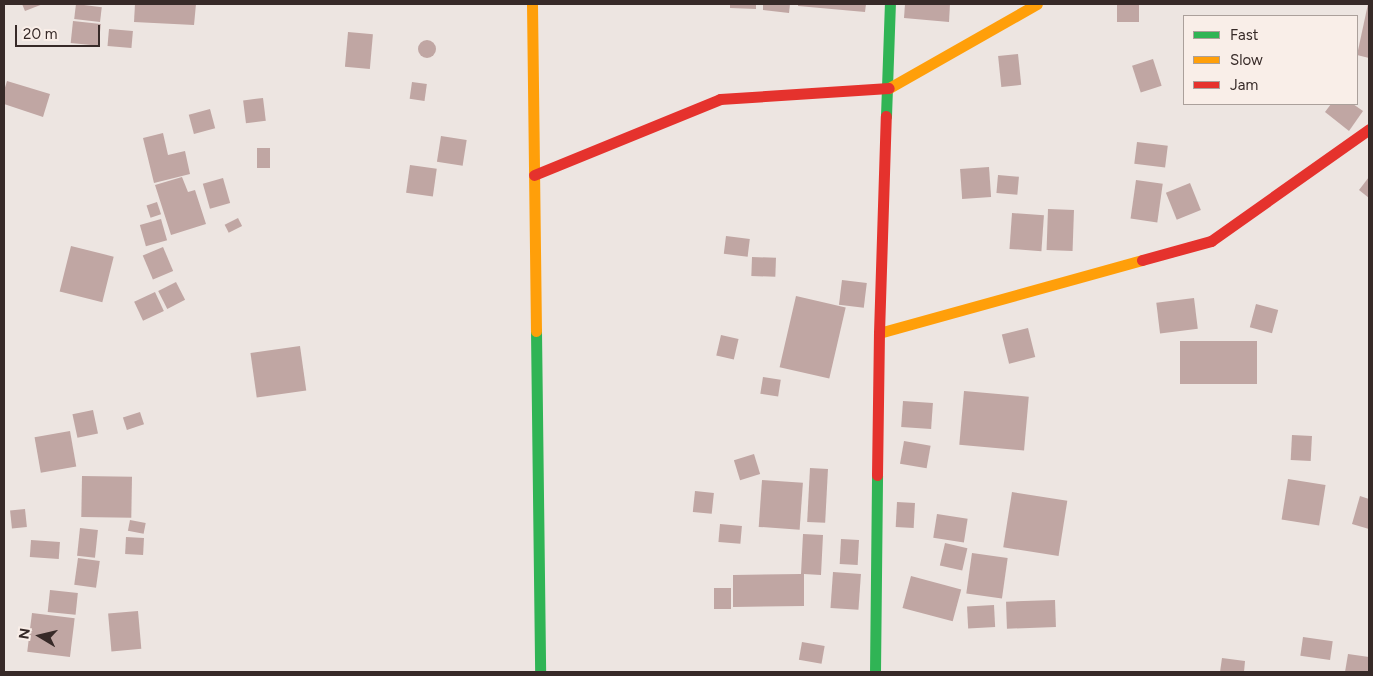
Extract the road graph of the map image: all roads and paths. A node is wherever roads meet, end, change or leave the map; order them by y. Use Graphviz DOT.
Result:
graph roads {
  1 [pos="532,4"];
  2 [pos="890,4"];
  3 [pos="1037,4"];
  4 [pos="888,89"];
  5 [pos="1369,129"];
  6 [pos="534,175"];
  7 [pos="879,332"];
  8 [pos="540,672"];
  9 [pos="875,672"];
  1 -- 6 [label="street"];
  2 -- 4 [label="street"];
  3 -- 4 [label="street"];
  4 -- 6 [label="street"];
  4 -- 7 [label="street"];
  5 -- 7 [label="street"];
  6 -- 8 [label="street"];
  7 -- 9 [label="street"];
}
